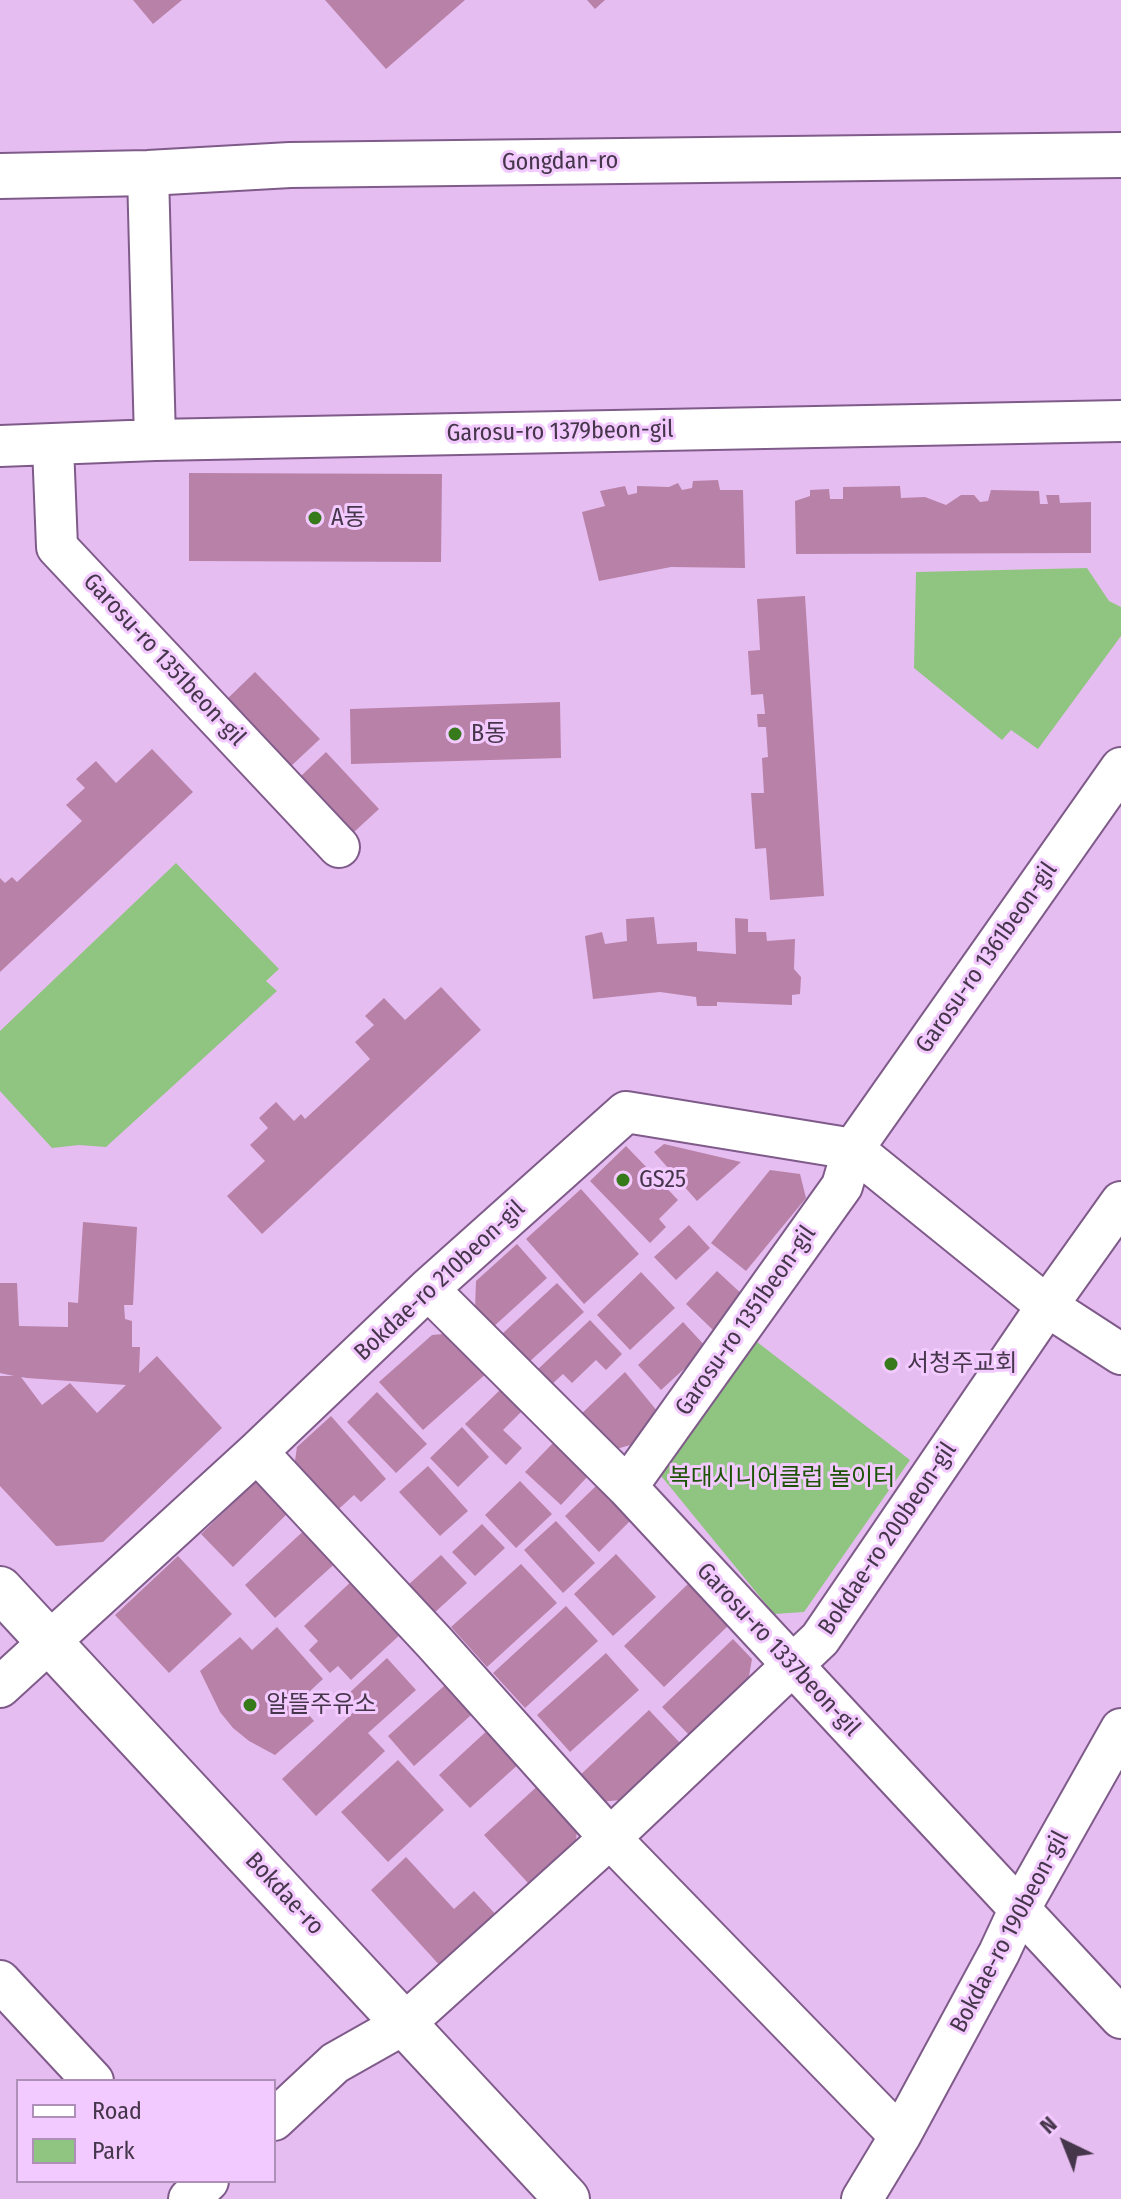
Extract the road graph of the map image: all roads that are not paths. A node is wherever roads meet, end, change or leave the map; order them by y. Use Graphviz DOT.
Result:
graph roads {
  1 [pos="1121,155"];
  2 [pos="148,173"];
  3 [pos="0,176"];
  4 [pos="1121,421"];
  5 [pos="155,440"];
  6 [pos="0,446"];
  7 [pos="53,446"];
  8 [pos="1121,768"];
  9 [pos="339,847"];
  10 [pos="853,1149"];
  11 [pos="1121,1202"];
  12 [pos="428,1289"];
  13 [pos="1047,1306"];
  14 [pos="1121,1354"];
  15 [pos="257,1452"];
  16 [pos="627,1487"];
  17 [pos="0,1589"];
  18 [pos="49,1642"];
  19 [pos="793,1666"];
  20 [pos="0,1687"];
  21 [pos="1121,1729"];
  22 [pos="610,1838"];
  23 [pos="1019,1910"];
  24 [pos="0,1981"];
  25 [pos="1121,2018"];
  26 [pos="404,2024"];
  27 [pos="91,2079"];
  28 [pos="276,2118"];
  29 [pos="900,2136"];
  30 [pos="567,2199"];
  31 [pos="862,2199"];
  1 -- 2 [label="street, Gongdan-ro"];
  2 -- 3 [label="street, Gongdan-ro"];
  2 -- 5 [label="street"];
  4 -- 5 [label="street, Garosu-ro 1379beon-gil"];
  5 -- 7 [label="street, Garosu-ro 1379beon-gil"];
  6 -- 7 [label="street, Garosu-ro 1379beon-gil"];
  7 -- 9 [label="street, Garosu-ro 1351beon-gil"];
  8 -- 10 [label="street, Garosu-ro 1361beon-gil"];
  10 -- 12 [label="street, Bokdae-ro 210beon-gil"];
  10 -- 13 [label="street"];
  10 -- 16 [label="street, Garosu-ro 1351beon-gil"];
  11 -- 13 [label="street, Bokdae-ro 200beon-gil"];
  12 -- 15 [label="street, Bokdae-ro 210beon-gil"];
  12 -- 16 [label="street, Garosu-ro 1337beon-gil"];
  13 -- 14 [label="street"];
  13 -- 19 [label="street, Bokdae-ro 200beon-gil"];
  15 -- 18 [label="street, Bokdae-ro 210beon-gil"];
  15 -- 22 [label="street"];
  16 -- 19 [label="street, Garosu-ro 1337beon-gil"];
  17 -- 18 [label="street, Bokdae-ro"];
  18 -- 20 [label="street, Bokdae-ro 210beon-gil"];
  18 -- 26 [label="street, Bokdae-ro"];
  19 -- 22 [label="street, Bokdae-ro 200beon-gil"];
  19 -- 23 [label="street, Garosu-ro 1337beon-gil"];
  21 -- 23 [label="street, Bokdae-ro 190beon-gil"];
  22 -- 26 [label="street, Bokdae-ro 200beon-gil"];
  22 -- 29 [label="street"];
  23 -- 25 [label="street, Garosu-ro 1337beon-gil"];
  23 -- 29 [label="street, Bokdae-ro 190beon-gil"];
  24 -- 27 [label="street"];
  26 -- 28 [label="street, Bokdae-ro 200beon-gil"];
  26 -- 30 [label="street, Bokdae-ro"];
  29 -- 31 [label="street, Bokdae-ro 190beon-gil"];
}
